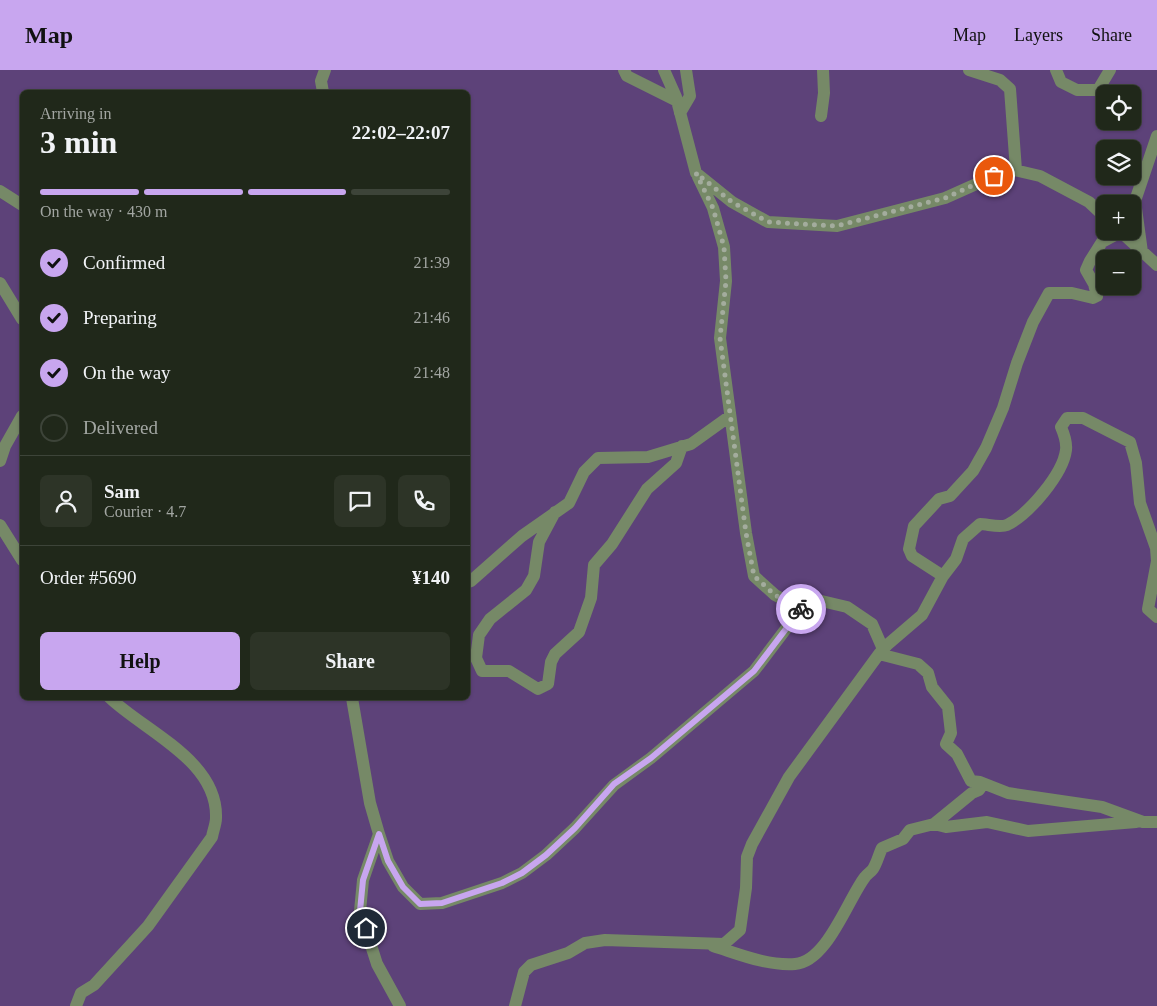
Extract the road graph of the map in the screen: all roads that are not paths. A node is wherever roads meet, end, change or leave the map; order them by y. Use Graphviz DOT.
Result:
graph roads {
  1 [pos="325,70"];
  2 [pos="624,70"];
  3 [pos="664,70"];
  4 [pos="686,70"];
  5 [pos="823,70"];
  6 [pos="969,70"];
  7 [pos="1056,70"];
  8 [pos="1110,70"];
  9 [pos="323,90"];
  10 [pos="678,107"];
  11 [pos="821,116"];
  12 [pos="1157,136"];
  13 [pos="1016,170"];
  14 [pos="696,173"];
  15 [pos="0,191"];
  16 [pos="20,204"];
  17 [pos="1096,209"];
  18 [pos="1106,240"];
  19 [pos="1129,240"];
  20 [pos="1142,252"];
  21 [pos="1157,265"];
  22 [pos="0,282"];
  23 [pos="20,316"];
  24 [pos="730,416"];
  25 [pos="20,419"];
  26 [pos="682,446"];
  27 [pos="0,461"];
  28 [pos="555,512"];
  29 [pos="0,525"];
  30 [pos="20,557"];
  31 [pos="943,576"];
  32 [pos="470,581"];
  33 [pos="801,609"];
  34 [pos="1157,617"];
  35 [pos="881,652"];
  36 [pos="112,700"];
  37 [pos="352,700"];
  38 [pos="983,784"];
  39 [pos="1143,822"];
  40 [pos="1157,822"];
  41 [pos="934,824"];
  42 [pos="379,834"];
  43 [pos="705,943"];
  44 [pos="76,1006"];
  45 [pos="400,1006"];
  46 [pos="515,1006"];
  1 -- 9 [label="street"];
  2 -- 10 [label="street"];
  3 -- 10 [label="street"];
  4 -- 10 [label="street"];
  5 -- 11 [label="street"];
  6 -- 13 [label="street"];
  7 -- 8 [label="street"];
  10 -- 14 [label="street"];
  12 -- 20 [label="street"];
  13 -- 14 [label="street"];
  13 -- 17 [label="street"];
  14 -- 24 [label="street"];
  15 -- 16 [label="street"];
  18 -- 31 [label="street"];
  19 -- 20 [label="street"];
  20 -- 21 [label="street"];
  22 -- 23 [label="street"];
  24 -- 26 [label="street"];
  24 -- 33 [label="street"];
  25 -- 27 [label="street"];
  26 -- 28 [label="street"];
  26 -- 28 [label="street"];
  28 -- 32 [label="street"];
  29 -- 30 [label="street"];
  31 -- 34 [label="street"];
  31 -- 35 [label="street"];
  33 -- 35 [label="street"];
  33 -- 42 [label="street"];
  35 -- 38 [label="street"];
  35 -- 43 [label="street"];
  36 -- 44 [label="street"];
  37 -- 42 [label="street"];
  38 -- 39 [label="street"];
  38 -- 41 [label="street"];
  39 -- 40 [label="street"];
  39 -- 41 [label="street"];
  41 -- 43 [label="street"];
  42 -- 45 [label="street"];
  43 -- 46 [label="street"];
}
